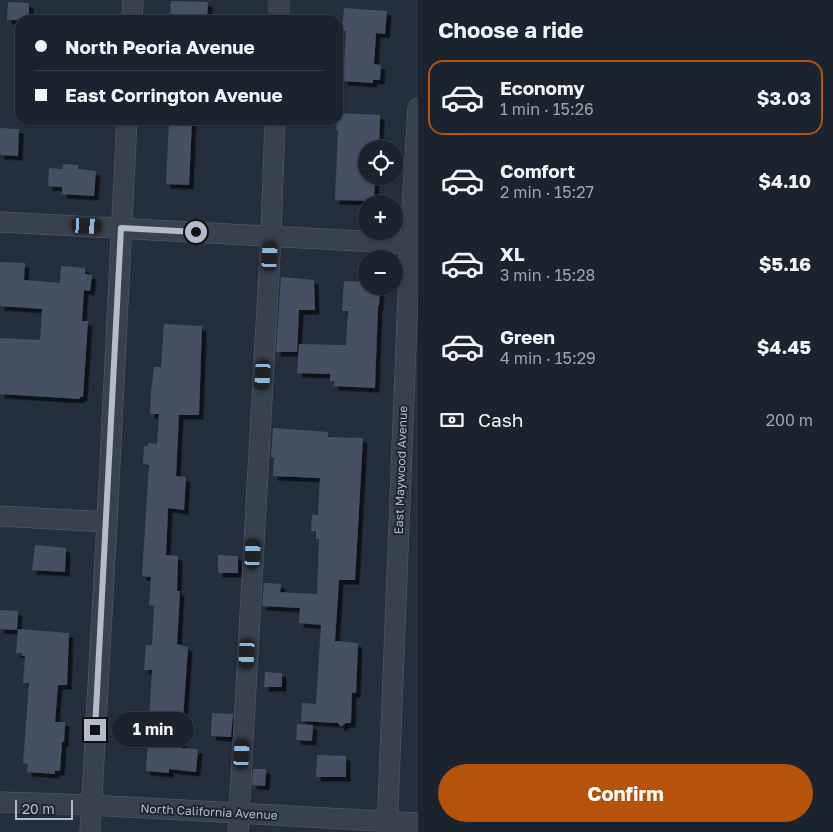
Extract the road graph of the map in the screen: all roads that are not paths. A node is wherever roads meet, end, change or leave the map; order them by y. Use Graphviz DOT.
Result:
graph roads {
  1 [pos="133,0"];
  2 [pos="279,0"];
  3 [pos="132,15"];
  4 [pos="279,15"];
  5 [pos="418,108"];
  6 [pos="127,125"];
  7 [pos="275,125"];
  8 [pos="0,222"];
  9 [pos="121,228"];
  10 [pos="271,236"];
  11 [pos="414,243"];
  12 [pos="0,516"];
  13 [pos="107,522"];
  14 [pos="0,802"];
  15 [pos="91,805"];
  16 [pos="238,823"];
  17 [pos="418,824"];
  18 [pos="387,827"];
  19 [pos="90,832"];
  1 -- 3 [label="street"];
  2 -- 4 [label="street"];
  5 -- 11 [label="street, East Maywood Avenue"];
  6 -- 9 [label="street"];
  7 -- 10 [label="street"];
  8 -- 9 [label="street"];
  9 -- 10 [label="street"];
  9 -- 13 [label="street"];
  10 -- 11 [label="street"];
  10 -- 16 [label="street"];
  11 -- 18 [label="street, East Maywood Avenue"];
  12 -- 13 [label="street"];
  13 -- 15 [label="street"];
  14 -- 15 [label="street, North California Avenue"];
  15 -- 16 [label="street, North California Avenue"];
  15 -- 19 [label="street"];
  16 -- 18 [label="street, North California Avenue"];
  17 -- 18 [label="street, North California Avenue"];
}
